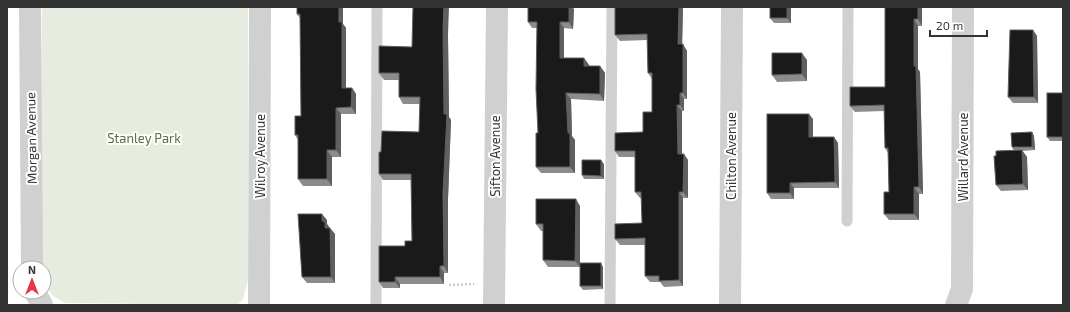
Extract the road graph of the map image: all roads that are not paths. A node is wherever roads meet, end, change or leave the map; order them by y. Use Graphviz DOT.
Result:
graph roads {
  1 [pos="30,7"];
  2 [pos="260,7"];
  3 [pos="377,7"];
  4 [pos="496,7"];
  5 [pos="612,7"];
  6 [pos="732,7"];
  7 [pos="848,7"];
  8 [pos="963,7"];
  9 [pos="847,221"];
  10 [pos="32,260"];
  11 [pos="494,295"];
  12 [pos="259,305"];
  13 [pos="376,305"];
  14 [pos="610,305"];
  15 [pos="730,305"];
  16 [pos="956,305"];
  1 -- 10 [label="street, Morgan Avenue"];
  2 -- 12 [label="street, Wilroy Avenue"];
  3 -- 13 [label="lane"];
  4 -- 11 [label="street, Sifton Avenue"];
  5 -- 14 [label="lane"];
  6 -- 15 [label="street, Chilton Avenue"];
  7 -- 9 [label="lane"];
  8 -- 16 [label="street, Willard Avenue"];
}
